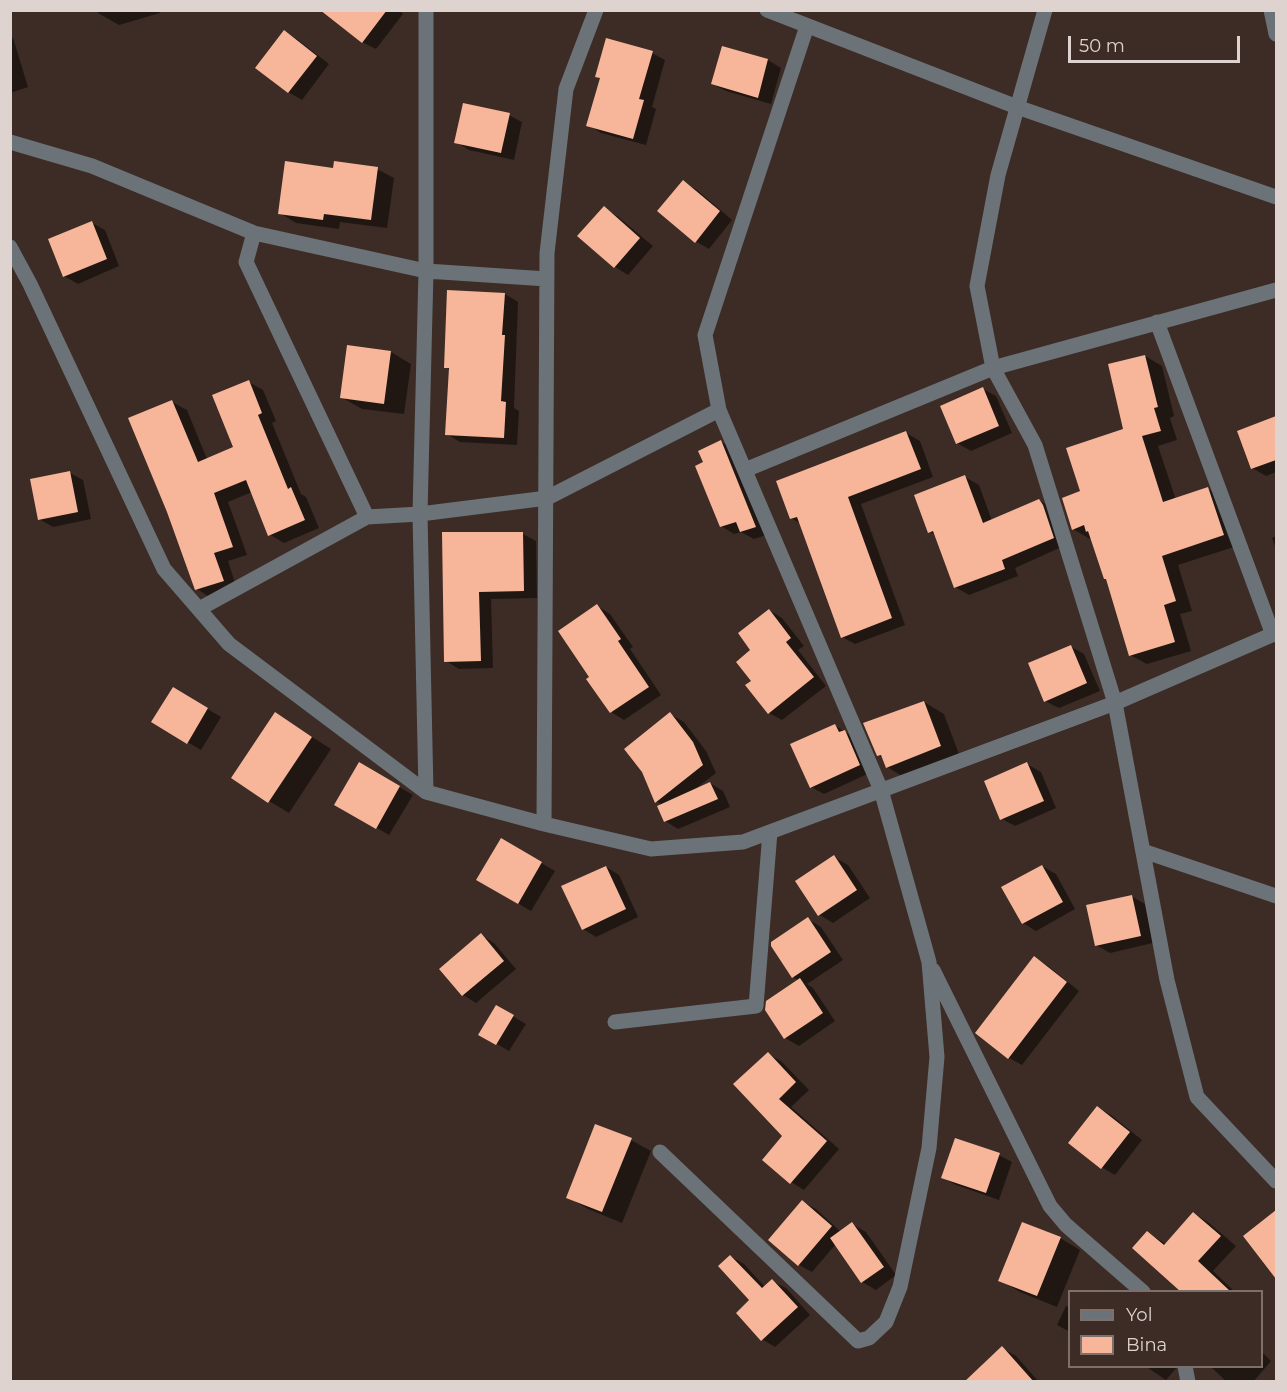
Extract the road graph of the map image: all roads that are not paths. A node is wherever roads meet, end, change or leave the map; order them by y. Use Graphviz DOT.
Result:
graph roads {
  1 [pos="426,10"];
  2 [pos="596,10"];
  3 [pos="1045,10"];
  4 [pos="1271,10"];
  5 [pos="775,12"];
  6 [pos="807,26"];
  7 [pos="1276,34"];
  8 [pos="1017,107"];
  9 [pos="10,142"];
  10 [pos="1276,197"];
  11 [pos="254,233"];
  12 [pos="10,247"];
  13 [pos="426,271"];
  14 [pos="547,279"];
  15 [pos="1276,290"];
  16 [pos="1157,322"];
  17 [pos="993,368"];
  18 [pos="719,410"];
  19 [pos="745,470"];
  20 [pos="547,498"];
  21 [pos="420,514"];
  22 [pos="367,517"];
  23 [pos="199,609"];
  24 [pos="1275,634"];
  25 [pos="1115,702"];
  26 [pos="881,790"];
  27 [pos="426,792"];
  28 [pos="544,824"];
  29 [pos="770,832"];
  30 [pos="1143,851"];
  31 [pos="1276,896"];
  32 [pos="929,962"];
  33 [pos="615,1022"];
  34 [pos="660,1152"];
  35 [pos="1276,1181"];
  36 [pos="1141,1290"];
  1 -- 13 [label="street"];
  2 -- 14 [label="street"];
  3 -- 8 [label="street"];
  4 -- 7 [label="street"];
  5 -- 6 [label="street"];
  6 -- 8 [label="street"];
  6 -- 18 [label="street"];
  8 -- 10 [label="street"];
  8 -- 17 [label="street"];
  9 -- 11 [label="street"];
  11 -- 13 [label="street"];
  11 -- 22 [label="street"];
  12 -- 23 [label="street"];
  13 -- 14 [label="street"];
  13 -- 21 [label="street"];
  14 -- 20 [label="street"];
  15 -- 16 [label="street"];
  16 -- 17 [label="street"];
  16 -- 24 [label="street"];
  17 -- 19 [label="street"];
  17 -- 25 [label="street"];
  18 -- 19 [label="street"];
  18 -- 20 [label="street"];
  19 -- 26 [label="street"];
  20 -- 21 [label="street"];
  20 -- 28 [label="street"];
  21 -- 22 [label="street"];
  21 -- 27 [label="street"];
  22 -- 23 [label="street"];
  23 -- 27 [label="street"];
  24 -- 25 [label="street"];
  25 -- 26 [label="street"];
  25 -- 30 [label="street"];
  26 -- 29 [label="street"];
  26 -- 32 [label="street"];
  27 -- 28 [label="street"];
  28 -- 29 [label="street"];
  29 -- 33 [label="street"];
  30 -- 31 [label="street"];
  30 -- 35 [label="street"];
  32 -- 34 [label="street"];
  32 -- 36 [label="street"];
}
